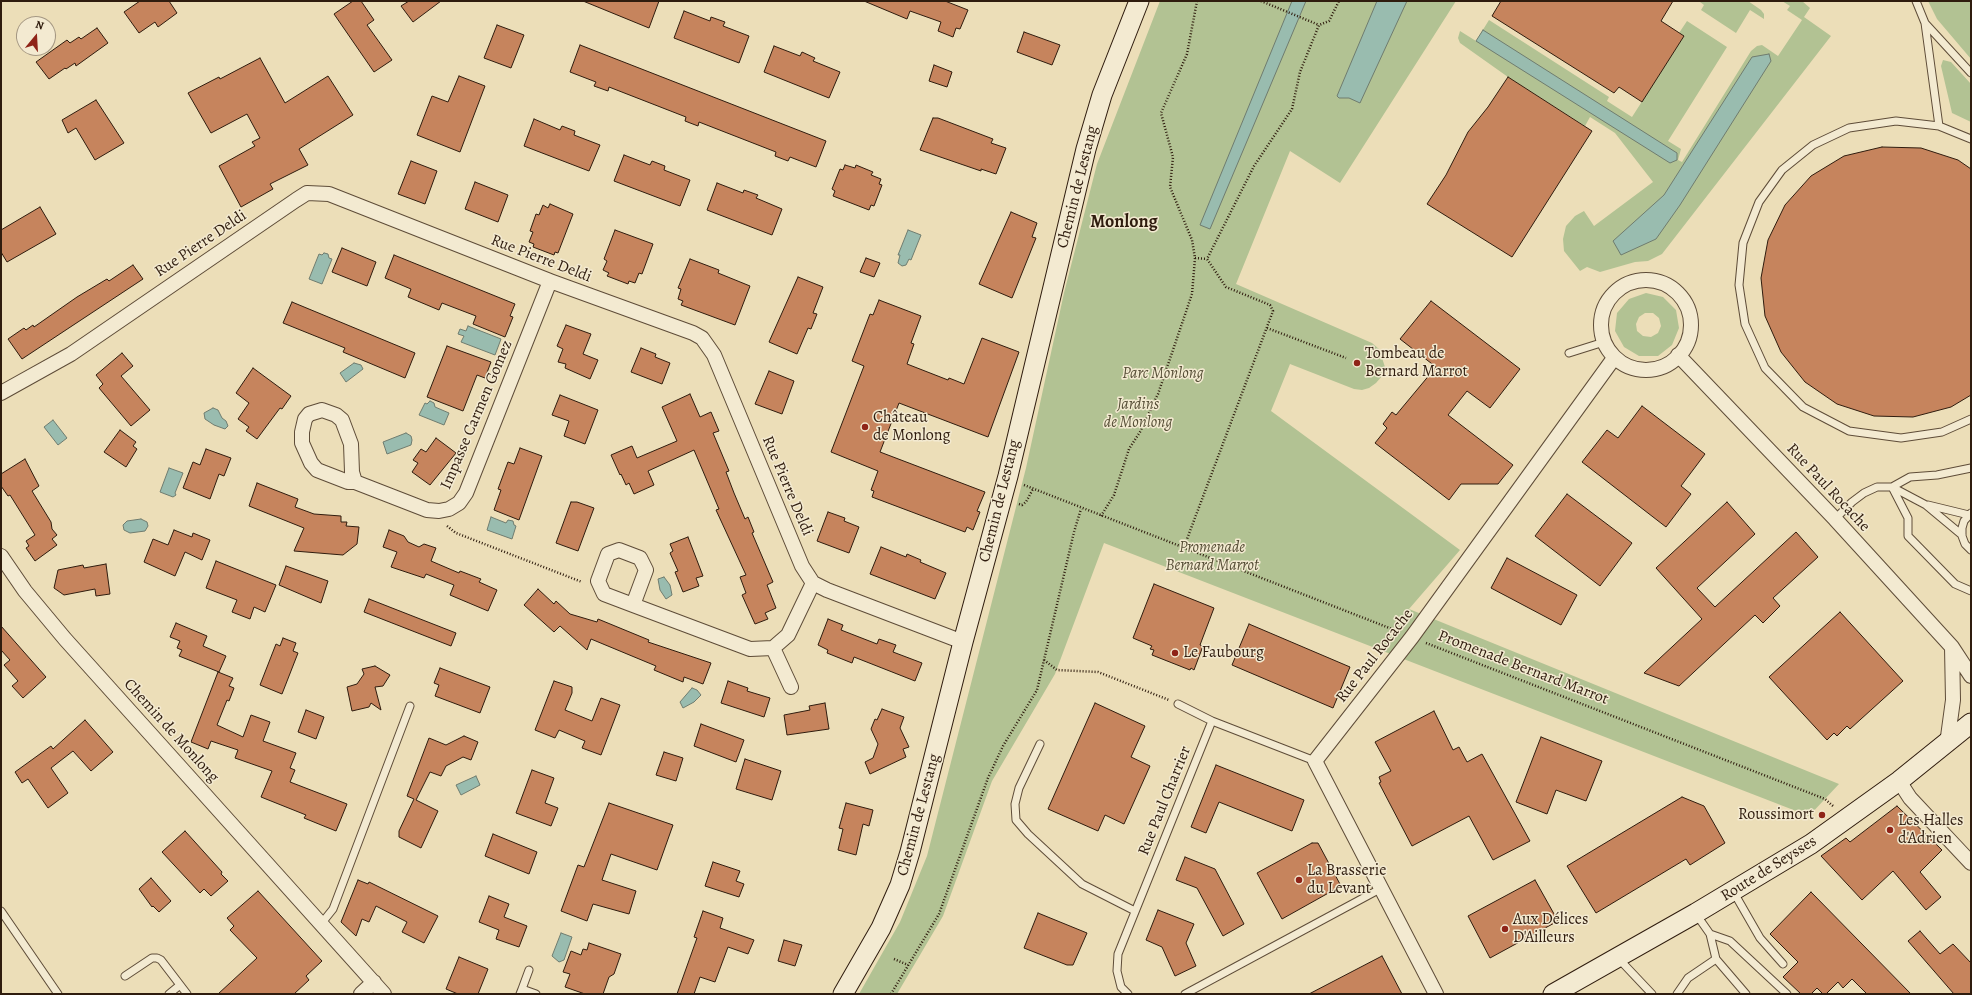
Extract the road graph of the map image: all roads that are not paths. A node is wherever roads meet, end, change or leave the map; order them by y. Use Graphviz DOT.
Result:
graph roads {
  1 [pos="1139,1"];
  2 [pos="1916,1"];
  3 [pos="1925,23"];
  4 [pos="1971,73"];
  5 [pos="1939,126"];
  6 [pos="1971,139"];
  7 [pos="550,281"];
  8 [pos="1604,342"];
  9 [pos="1569,353"];
  10 [pos="1678,356"];
  11 [pos="1614,358"];
  12 [pos="1,393"];
  13 [pos="1971,419"];
  14 [pos="1971,468"];
  15 [pos="355,482"];
  16 [pos="1892,487"];
  17 [pos="1926,505"];
  18 [pos="1970,514"];
  19 [pos="1835,519"];
  20 [pos="1962,535"];
  21 [pos="1971,550"];
  22 [pos="1,556"];
  23 [pos="813,583"];
  24 [pos="1971,591"];
  25 [pos="633,605"];
  26 [pos="963,642"];
  27 [pos="1952,647"];
  28 [pos="773,648"];
  29 [pos="1971,659"];
  30 [pos="1971,676"];
  31 [pos="791,687"];
  32 [pos="1178,704"];
  33 [pos="410,706"];
  34 [pos="1212,721"];
  35 [pos="1971,723"];
  36 [pos="1040,744"];
  37 [pos="1947,744"];
  38 [pos="1315,761"];
  39 [pos="1899,781"];
  40 [pos="1971,863"];
  41 [pos="1380,889"];
  42 [pos="1733,891"];
  43 [pos="1,911"];
  44 [pos="1136,911"];
  45 [pos="1696,913"];
  46 [pos="321,924"];
  47 [pos="1710,934"];
  48 [pos="1618,958"];
  49 [pos="1716,960"];
  50 [pos="1783,964"];
  51 [pos="529,970"];
  52 [pos="125,976"];
  53 [pos="374,982"];
  54 [pos="180,985"];
  55 [pos="521,991"];
  56 [pos="58,994"];
  57 [pos="169,994"];
  58 [pos="187,994"];
  59 [pos="362,994"];
  60 [pos="384,994"];
  61 [pos="536,994"];
  62 [pos="843,994"];
  63 [pos="1128,994"];
  64 [pos="1185,994"];
  65 [pos="1436,994"];
  66 [pos="1553,994"];
  67 [pos="1652,994"];
  68 [pos="1677,994"];
  69 [pos="1746,994"];
  70 [pos="1787,994"];
  1 -- 26 [label="street, Chemin de Lestang"];
  2 -- 3 [label="lane"];
  3 -- 4 [label="lane"];
  3 -- 5 [label="lane"];
  5 -- 6 [label="lane"];
  5 -- 13 [label="lane"];
  7 -- 12 [label="street, Rue Pierre Deldi"];
  7 -- 15 [label="street, Impasse Carmen Gomez"];
  7 -- 23 [label="street, Rue Pierre Deldi"];
  8 -- 9 [label="lane"];
  8 -- 10 [label="street"];
  8 -- 11 [label="street"];
  10 -- 11 [label="street"];
  10 -- 19 [label="street, Rue Paul Rocache"];
  11 -- 38 [label="street, Rue Paul Rocache"];
  14 -- 16 [label="lane"];
  15 -- 15 [label="street, Impasse Carmen Gomez"];
  16 -- 17 [label="lane"];
  16 -- 19 [label="lane"];
  16 -- 24 [label="lane"];
  17 -- 18 [label="lane"];
  17 -- 20 [label="lane"];
  18 -- 20 [label="lane"];
  19 -- 27 [label="street, Rue Paul Rocache"];
  20 -- 21 [label="lane"];
  22 -- 46 [label="street, Chemin de Monlong"];
  23 -- 26 [label="street"];
  23 -- 28 [label="street"];
  25 -- 25 [label="street"];
  25 -- 28 [label="street"];
  26 -- 62 [label="street, Chemin de Lestang"];
  27 -- 29 [label="street, Rue Paul Rocache"];
  27 -- 30 [label="street, Rue Paul Rocache"];
  27 -- 37 [label="street"];
  28 -- 31 [label="street"];
  32 -- 34 [label="lane"];
  33 -- 46 [label="lane"];
  34 -- 38 [label="lane"];
  34 -- 44 [label="lane, Rue Paul Charrier"];
  35 -- 37 [label="street, Route de Seysses"];
  36 -- 44 [label="lane"];
  37 -- 39 [label="street, Route de Seysses"];
  38 -- 41 [label="street"];
  39 -- 40 [label="street"];
  39 -- 42 [label="street, Route de Seysses"];
  41 -- 64 [label="lane"];
  41 -- 65 [label="street"];
  42 -- 45 [label="street, Route de Seysses"];
  42 -- 50 [label="lane"];
  43 -- 56 [label="lane"];
  44 -- 63 [label="lane, Rue Paul Charrier"];
  45 -- 47 [label="lane"];
  45 -- 48 [label="street, Route de Seysses"];
  46 -- 53 [label="street, Chemin de Monlong"];
  47 -- 49 [label="lane"];
  47 -- 70 [label="lane"];
  48 -- 66 [label="street, Route de Seysses"];
  48 -- 67 [label="lane"];
  49 -- 68 [label="lane"];
  49 -- 69 [label="lane"];
  51 -- 55 [label="lane"];
  52 -- 54 [label="lane"];
  53 -- 59 [label="street"];
  53 -- 60 [label="street, Chemin de Monlong"];
  54 -- 57 [label="lane"];
  54 -- 58 [label="lane"];
  55 -- 61 [label="lane"];
}
